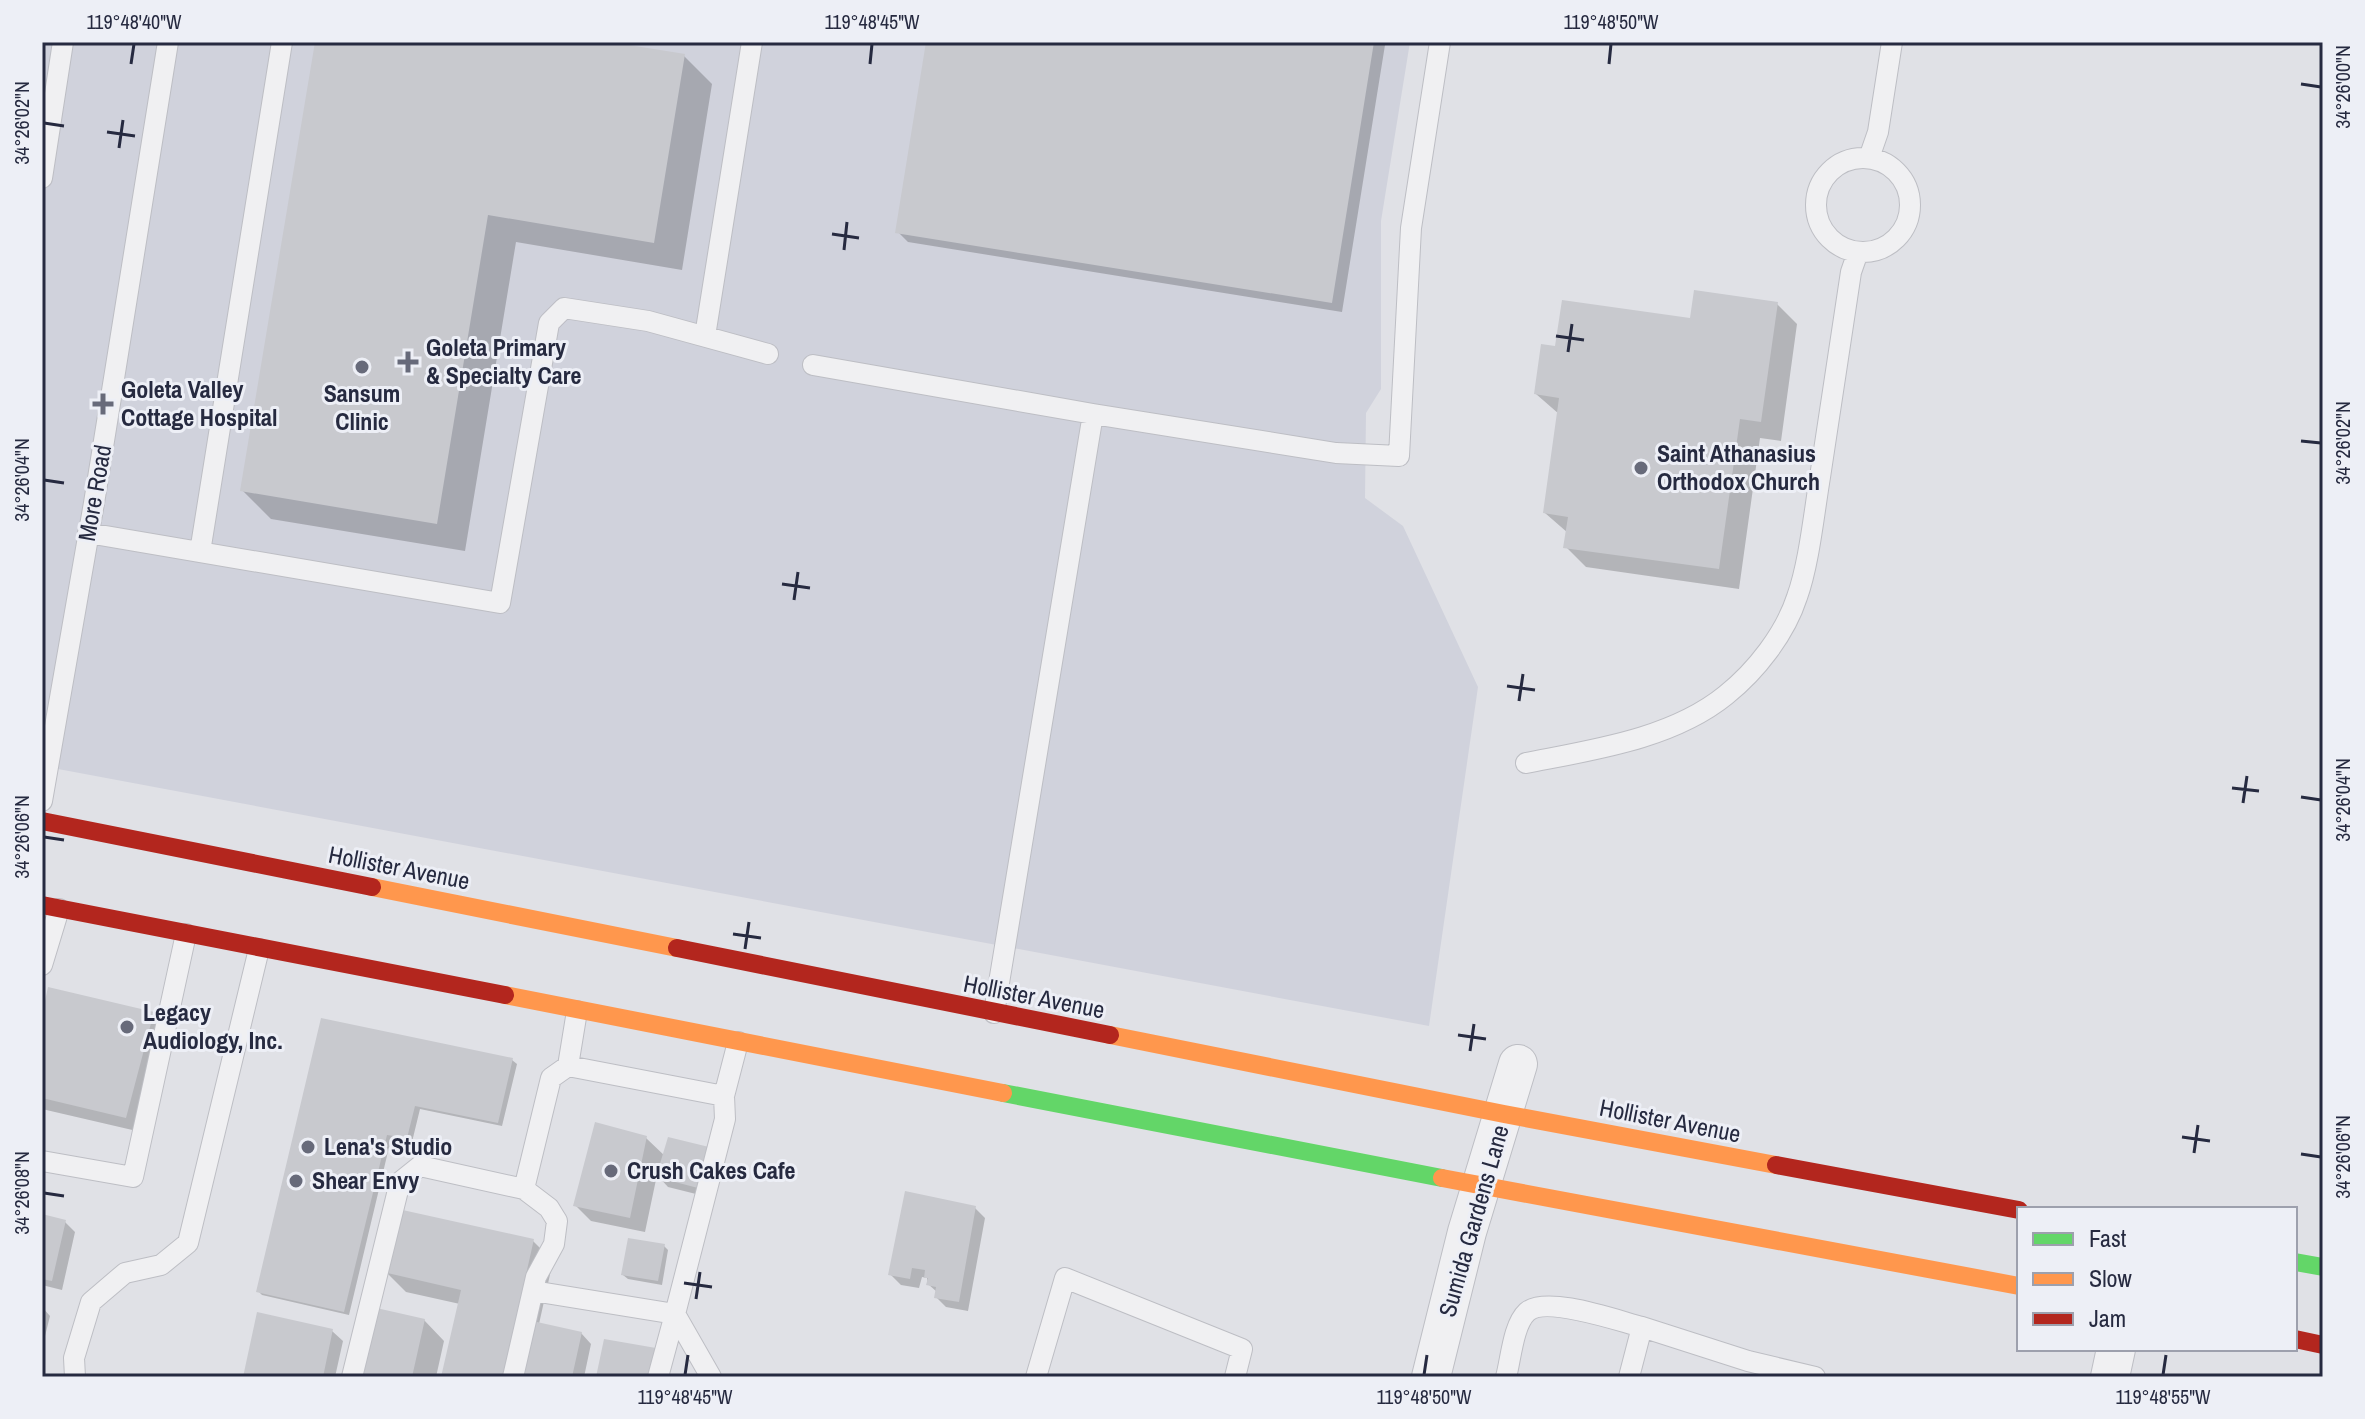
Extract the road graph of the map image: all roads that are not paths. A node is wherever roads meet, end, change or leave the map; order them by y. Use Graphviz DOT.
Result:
graph roads {
  1 [pos="63,42"];
  2 [pos="168,42"];
  3 [pos="282,42"];
  4 [pos="752,42"];
  5 [pos="1440,42"];
  6 [pos="1892,42"];
  7 [pos="1869,158"];
  8 [pos="42,178"];
  9 [pos="1858,252"];
  10 [pos="705,336"];
  11 [pos="768,354"];
  12 [pos="813,365"];
  13 [pos="1093,414"];
  14 [pos="88,533"];
  15 [pos="200,552"];
  16 [pos="1526,763"];
  17 [pos="42,801"];
  18 [pos="42,821"];
  19 [pos="51,907"];
  20 [pos="186,934"];
  21 [pos="259,949"];
  22 [pos="42,965"];
  23 [pos="577,1011"];
  24 [pos="994,1013"];
  25 [pos="738,1042"];
  26 [pos="1518,1064"];
  27 [pos="568,1066"];
  28 [pos="724,1096"];
  29 [pos="1504,1114"];
  30 [pos="42,1161"];
  31 [pos="1481,1186"];
  32 [pos="524,1189"];
  33 [pos="2017,1210"];
  34 [pos="2297,1262"];
  35 [pos="2323,1267"];
  36 [pos="2017,1286"];
  37 [pos="533,1291"];
  38 [pos="675,1314"];
  39 [pos="1642,1327"];
  40 [pos="2297,1339"];
  41 [pos="2323,1345"];
  42 [pos="2116,1351"];
  43 [pos="1746,1369"];
  44 [pos="75,1377"];
  45 [pos="352,1377"];
  46 [pos="513,1377"];
  47 [pos="658,1377"];
  48 [pos="711,1377"];
  49 [pos="1036,1377"];
  50 [pos="1235,1377"];
  51 [pos="1431,1377"];
  52 [pos="1506,1377"];
  53 [pos="1629,1377"];
  54 [pos="1815,1377"];
  55 [pos="2110,1377"];
  1 -- 8 [label="lane"];
  2 -- 14 [label="lane, More Road"];
  3 -- 15 [label="lane"];
  4 -- 10 [label="lane"];
  5 -- 13 [label="lane"];
  6 -- 7 [label="lane"];
  7 -- 9 [label="lane"];
  7 -- 9 [label="lane"];
  9 -- 16 [label="lane"];
  10 -- 11 [label="lane"];
  10 -- 15 [label="lane"];
  12 -- 13 [label="lane"];
  13 -- 24 [label="lane"];
  14 -- 15 [label="lane"];
  14 -- 17 [label="lane, More Road"];
  18 -- 24 [label="main road, Hollister Avenue"];
  19 -- 20 [label="main road"];
  19 -- 22 [label="lane"];
  20 -- 21 [label="main road"];
  20 -- 30 [label="lane"];
  21 -- 23 [label="main road"];
  21 -- 44 [label="lane"];
  23 -- 25 [label="main road"];
  23 -- 27 [label="lane"];
  24 -- 29 [label="main road, Hollister Avenue"];
  25 -- 28 [label="lane"];
  25 -- 31 [label="main road"];
  26 -- 29 [label="street, Sumida Gardens Lane"];
  27 -- 28 [label="lane"];
  27 -- 32 [label="lane"];
  28 -- 38 [label="lane"];
  29 -- 31 [label="street, Sumida Gardens Lane"];
  29 -- 33 [label="main road, Hollister Avenue"];
  31 -- 36 [label="main road"];
  31 -- 51 [label="street, Sumida Gardens Lane"];
  32 -- 37 [label="lane"];
  32 -- 45 [label="lane"];
  34 -- 35 [label="main road"];
  37 -- 38 [label="lane"];
  37 -- 46 [label="lane"];
  38 -- 47 [label="lane"];
  38 -- 48 [label="lane"];
  39 -- 43 [label="lane"];
  39 -- 52 [label="lane"];
  39 -- 53 [label="lane"];
  40 -- 41 [label="main road"];
  42 -- 55 [label="street"];
  43 -- 54 [label="lane"];
  49 -- 50 [label="lane"];
}
